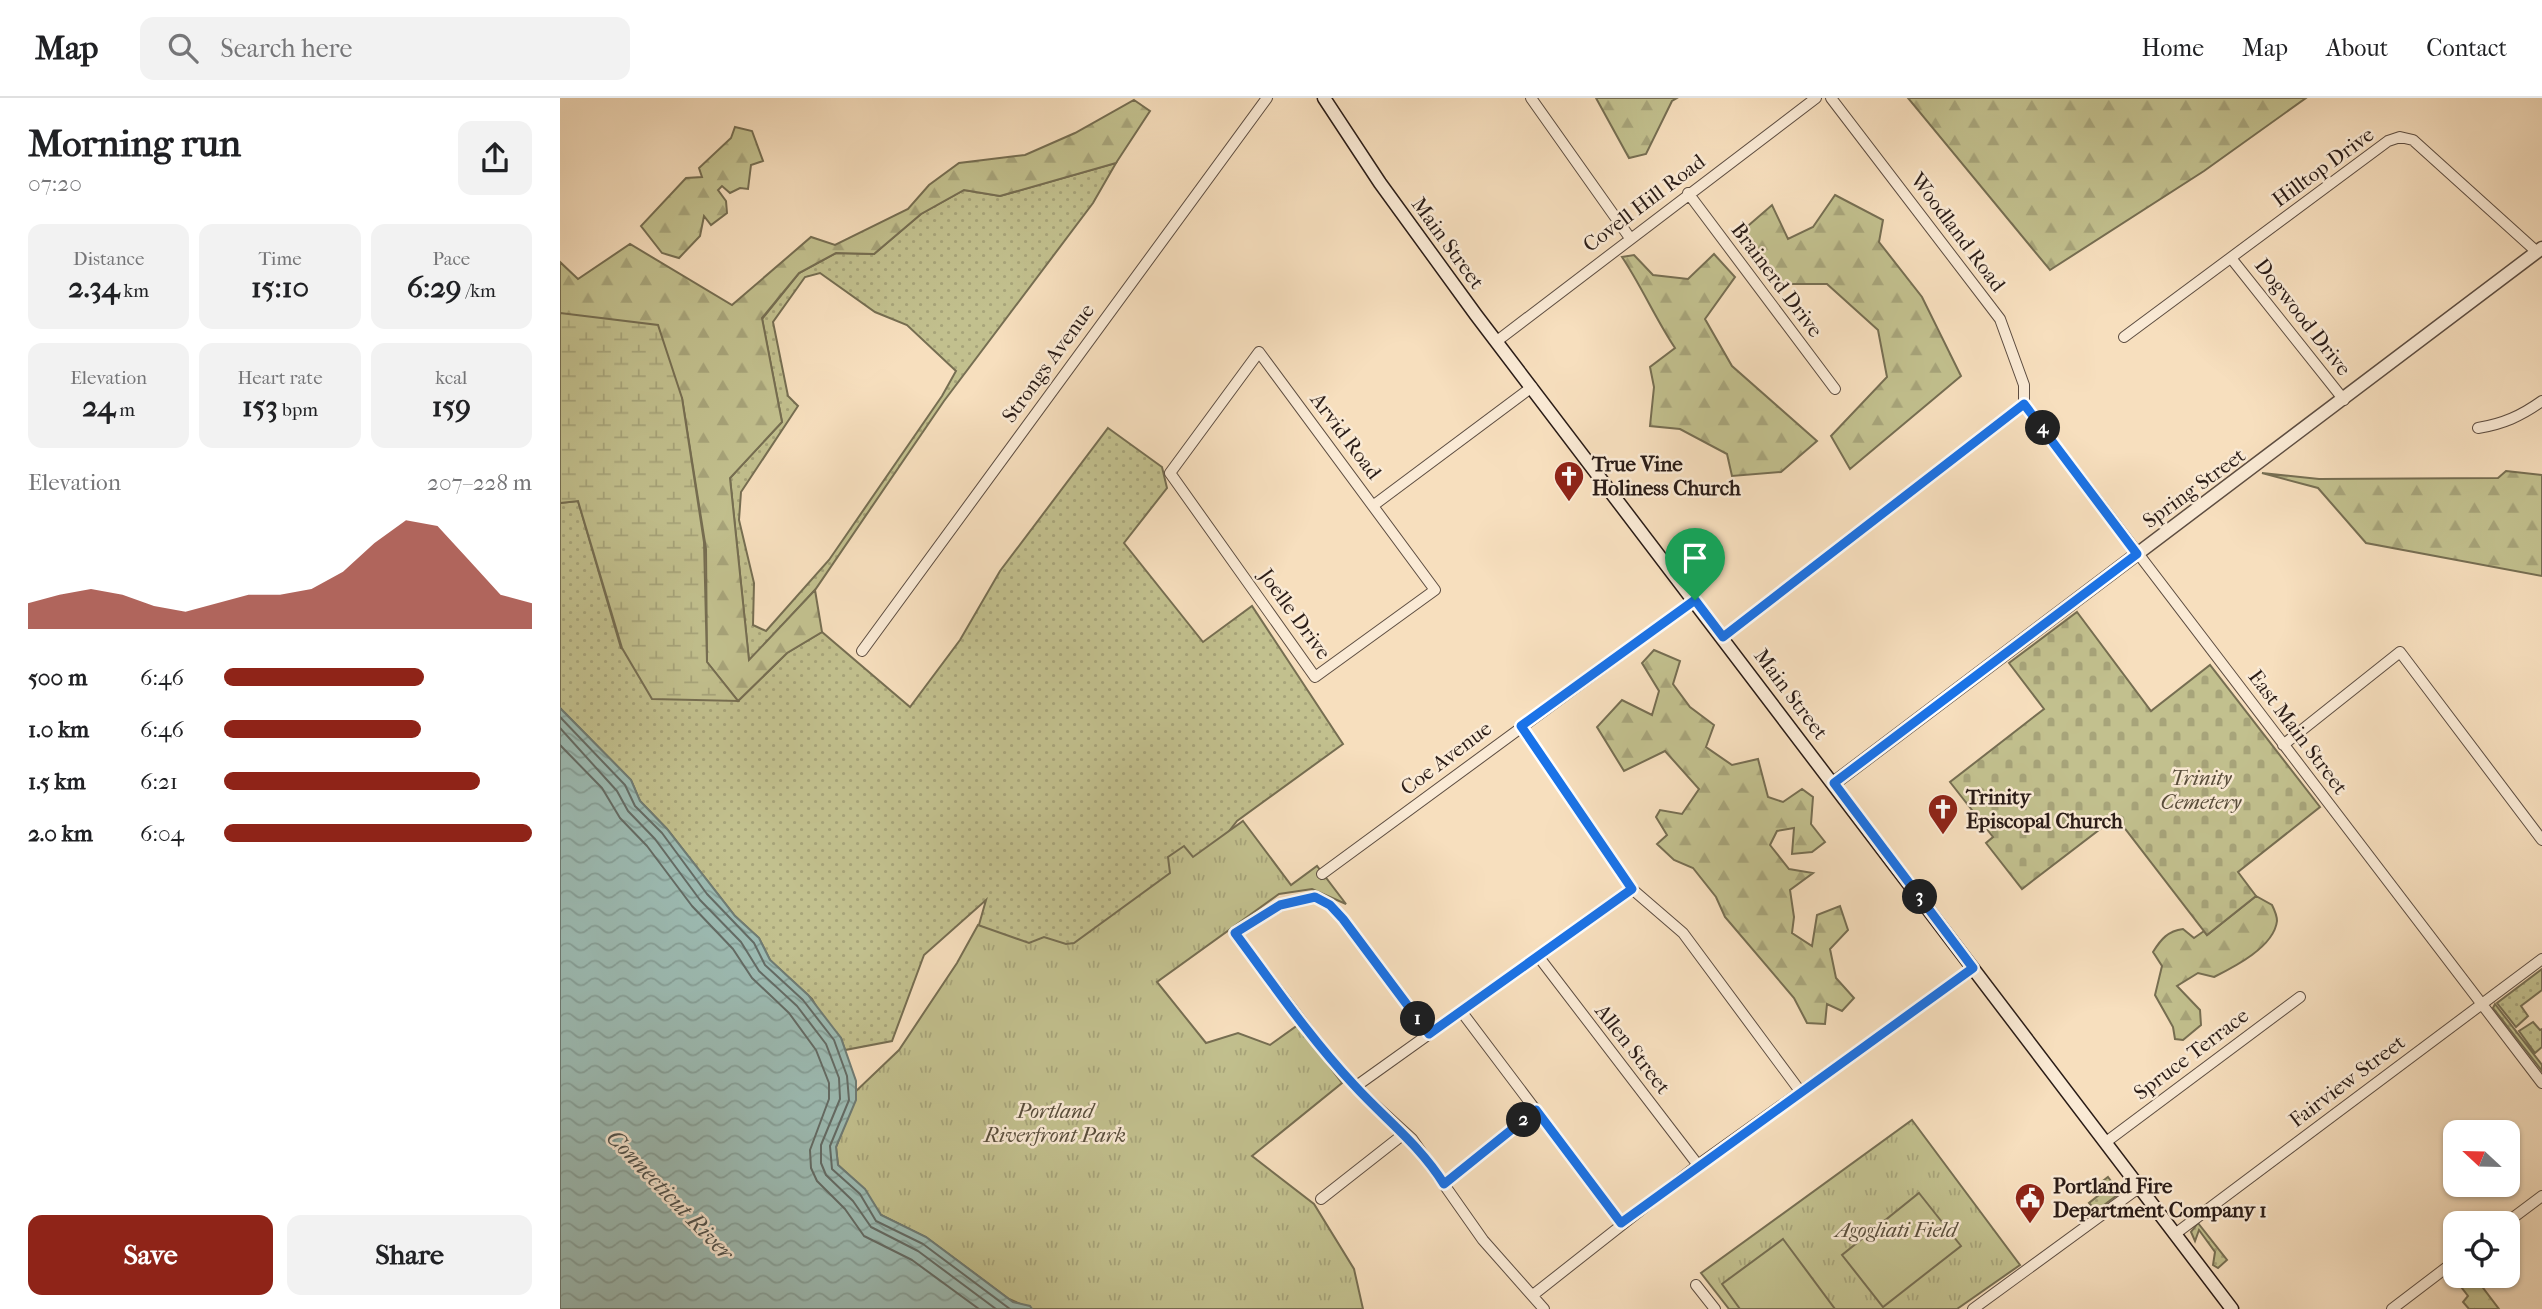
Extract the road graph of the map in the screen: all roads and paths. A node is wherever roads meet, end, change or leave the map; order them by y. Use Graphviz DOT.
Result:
graph roads {
  1 [pos="1267,98"];
  2 [pos="1324,98"];
  3 [pos="1531,98"];
  4 [pos="1816,98"];
  5 [pos="1831,98"];
  6 [pos="1688,193"];
  7 [pos="1630,238"];
  8 [pos="2540,250"];
  9 [pos="2231,258"];
  10 [pos="2124,337"];
  11 [pos="1496,341"];
  12 [pos="1532,387"];
  13 [pos="1835,389"];
  14 [pos="2344,400"];
  15 [pos="2542,401"];
  16 [pos="2024,404"];
  17 [pos="2478,428"];
  18 [pos="1170,473"];
  19 [pos="1374,505"];
  20 [pos="2137,554"];
  21 [pos="1695,600"];
  22 [pos="1723,637"];
  23 [pos="862,651"];
  24 [pos="1521,726"];
  25 [pos="2283,745"];
  26 [pos="1834,783"];
  27 [pos="2542,840"];
  28 [pos="1322,874"];
  29 [pos="1632,889"];
  30 [pos="1538,956"];
  31 [pos="2542,959"];
  32 [pos="1973,968"];
  33 [pos="2300,997"];
  34 [pos="2482,1004"];
  35 [pos="1461,1011"];
  36 [pos="1429,1034"];
  37 [pos="2542,1083"];
  38 [pos="1355,1087"];
  39 [pos="1800,1091"];
  40 [pos="1536,1110"];
  41 [pos="1405,1133"];
  42 [pos="2106,1142"];
  43 [pos="1698,1165"];
  44 [pos="1444,1184"];
  45 [pos="2140,1187"];
  46 [pos="2542,1196"];
  47 [pos="1321,1199"];
  48 [pos="2520,1212"];
  49 [pos="1621,1223"];
  50 [pos="2175,1234"];
  51 [pos="2443,1270"];
  52 [pos="1696,1285"];
  53 [pos="1533,1295"];
  54 [pos="1545,1309"];
  55 [pos="1715,1309"];
  56 [pos="1973,1309"];
  57 [pos="2232,1309"];
  58 [pos="2392,1309"];
  1 -- 23 [label="street, Strongs Avenue"];
  2 -- 11 [label="main road, Main Street"];
  3 -- 7 [label="street"];
  4 -- 6 [label="street, Covell Hill Road"];
  5 -- 16 [label="street, Woodland Road"];
  6 -- 7 [label="street, Covell Hill Road"];
  6 -- 13 [label="street, Brainerd Drive"];
  7 -- 11 [label="street, Covell Hill Road"];
  8 -- 9 [label="street, Hilltop Drive"];
  8 -- 14 [label="main road, Spring Street"];
  9 -- 10 [label="street, Hilltop Drive"];
  9 -- 14 [label="street, Dogwood Drive"];
  11 -- 12 [label="main road, Main Street"];
  12 -- 19 [label="street, Arvid Road"];
  12 -- 21 [label="main road, Main Street"];
  14 -- 20 [label="main road, Spring Street"];
  15 -- 17 [label="street"];
  16 -- 20 [label="street, East Main Street"];
  16 -- 22 [label="street"];
  18 -- 19 [label="street, Arvid Road"];
  18 -- 19 [label="street, Joelle Drive"];
  20 -- 25 [label="street, East Main Street"];
  20 -- 26 [label="main road, Spring Street"];
  21 -- 22 [label="main road, Main Street"];
  21 -- 24 [label="street, Coe Avenue"];
  22 -- 26 [label="main road, Main Street"];
  24 -- 28 [label="street, Coe Avenue"];
  24 -- 29 [label="street"];
  25 -- 27 [label="street"];
  25 -- 34 [label="street, East Main Street"];
  26 -- 32 [label="main road, Main Street"];
  29 -- 30 [label="street"];
  29 -- 39 [label="street"];
  30 -- 35 [label="street"];
  30 -- 43 [label="street, Allen Street"];
  31 -- 34 [label="street, Fairview Street"];
  32 -- 39 [label="street"];
  32 -- 42 [label="main road, Main Street"];
  33 -- 42 [label="street, Spruce Terrace"];
  34 -- 37 [label="street, East Main Street"];
  34 -- 50 [label="street, Fairview Street"];
  35 -- 36 [label="street"];
  35 -- 40 [label="street"];
  36 -- 38 [label="street"];
  36 -- 38 [label="street"];
  38 -- 41 [label="street"];
  39 -- 43 [label="street"];
  40 -- 44 [label="street"];
  40 -- 49 [label="street"];
  41 -- 44 [label="street"];
  41 -- 47 [label="street"];
  42 -- 45 [label="main road, Main Street"];
  43 -- 49 [label="street"];
  44 -- 53 [label="street"];
  45 -- 50 [label="main road, Main Street"];
  45 -- 56 [label="street"];
  46 -- 48 [label="street"];
  49 -- 53 [label="street"];
  50 -- 57 [label="main road, Main Street"];
  51 -- 58 [label="street"];
  52 -- 55 [label="street"];
  53 -- 54 [label="street"];
}
